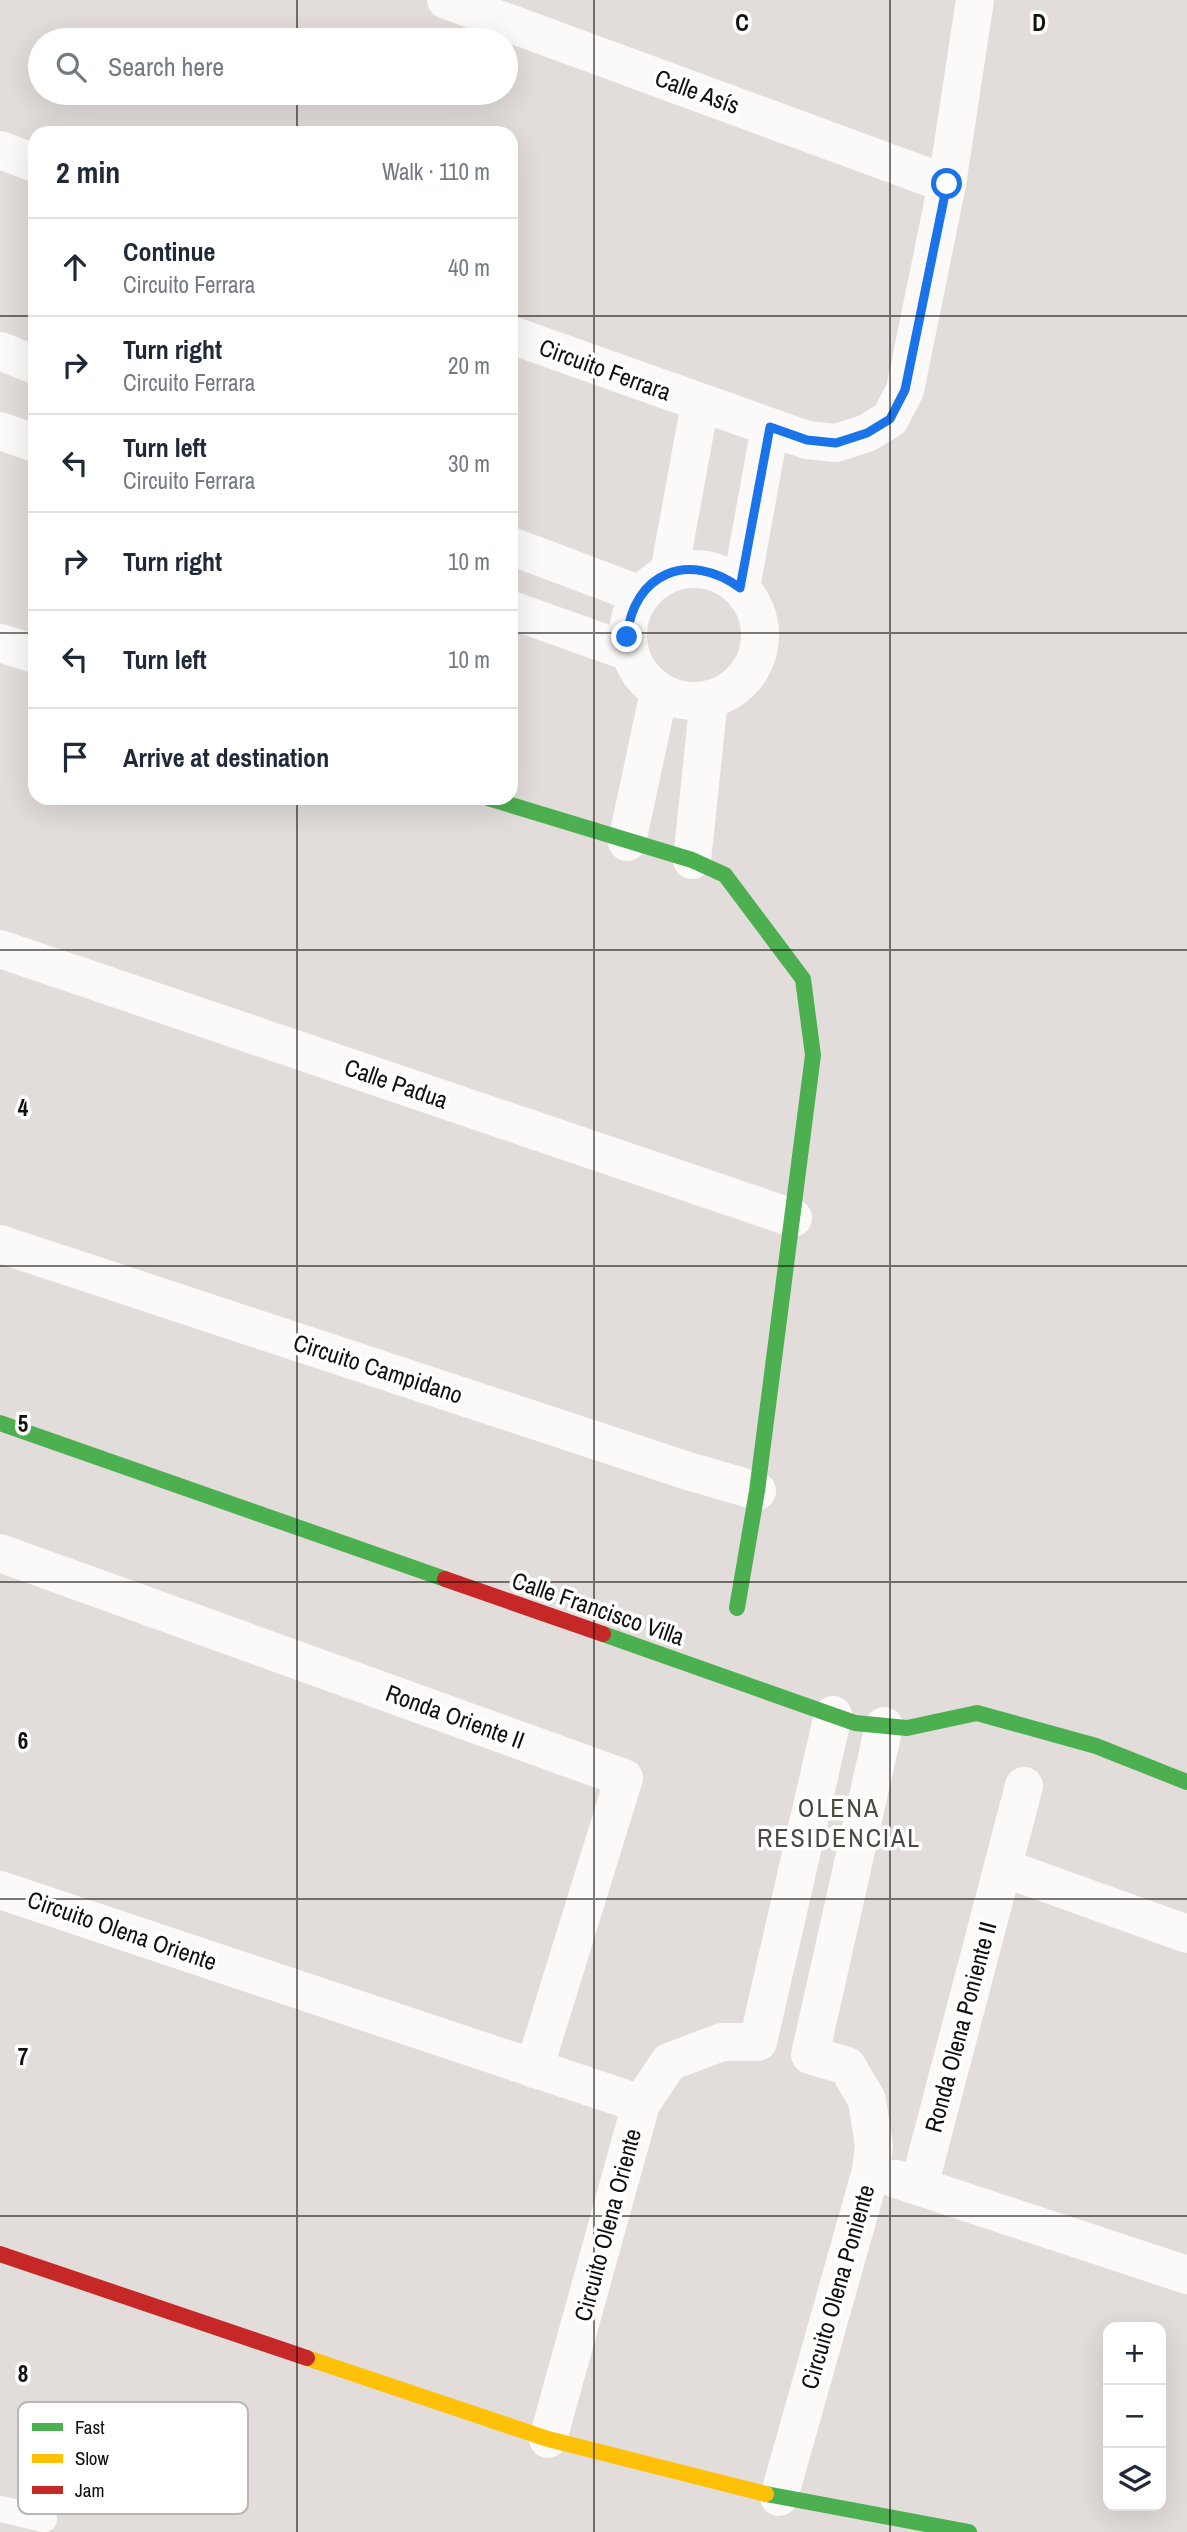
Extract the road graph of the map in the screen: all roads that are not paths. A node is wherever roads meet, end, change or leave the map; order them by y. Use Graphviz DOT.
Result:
graph roads {
  1 [pos="446,0"];
  2 [pos="975,0"];
  3 [pos="0,150"];
  4 [pos="28,160"];
  5 [pos="947,184"];
  6 [pos="518,338"];
  7 [pos="0,351"];
  8 [pos="28,362"];
  9 [pos="700,404"];
  10 [pos="770,427"];
  11 [pos="0,431"];
  12 [pos="28,441"];
  13 [pos="518,548"];
  14 [pos="655,584"];
  15 [pos="740,588"];
  16 [pos="518,612"];
  17 [pos="0,643"];
  18 [pos="28,652"];
  19 [pos="629,652"];
  20 [pos="659,692"];
  21 [pos="709,699"];
  22 [pos="510,805"];
  23 [pos="627,842"];
  24 [pos="692,859"];
  25 [pos="0,949"];
  26 [pos="793,1218"];
  27 [pos="0,1244"];
  28 [pos="0,1423"];
  29 [pos="757,1491"];
  30 [pos="0,1553"];
  31 [pos="737,1608"];
  32 [pos="832,1715"];
  33 [pos="884,1726"];
  34 [pos="1187,1782"];
  35 [pos="1024,1786"];
  36 [pos="1004,1868"];
  37 [pos="0,1890"];
  38 [pos="1187,1934"];
  39 [pos="758,2042"];
  40 [pos="810,2055"];
  41 [pos="534,2069"];
  42 [pos="641,2104"];
  43 [pos="871,2171"];
  44 [pos="919,2186"];
  45 [pos="0,2254"];
  46 [pos="1187,2275"];
  47 [pos="548,2439"];
  48 [pos="779,2497"];
  49 [pos="0,2509"];
  50 [pos="18,2513"];
  51 [pos="22,2514"];
  52 [pos="44,2519"];
  53 [pos="969,2532"];
  1 -- 5 [label="street, Calle Asís"];
  2 -- 5 [label="street, Circuito Ferrara"];
  3 -- 4 [label="street"];
  5 -- 10 [label="street, Circuito Ferrara"];
  6 -- 9 [label="street, Circuito Ferrara"];
  7 -- 8 [label="street"];
  9 -- 10 [label="street, Circuito Ferrara"];
  9 -- 14 [label="street, Circuito Ferrara"];
  10 -- 15 [label="street"];
  11 -- 12 [label="street"];
  13 -- 14 [label="street"];
  14 -- 15 [label="street"];
  14 -- 19 [label="street"];
  15 -- 21 [label="street"];
  16 -- 19 [label="street"];
  17 -- 18 [label="street"];
  19 -- 20 [label="street"];
  20 -- 21 [label="street"];
  20 -- 23 [label="street"];
  21 -- 24 [label="street"];
  22 -- 23 [label="street"];
  23 -- 24 [label="street"];
  24 -- 26 [label="street"];
  25 -- 26 [label="street, Calle Padua"];
  26 -- 29 [label="street"];
  27 -- 29 [label="street, Circuito Campidano"];
  28 -- 32 [label="street, Calle Francisco Villa"];
  29 -- 31 [label="street"];
  30 -- 41 [label="street, Ronda Oriente II"];
  32 -- 33 [label="street, Calle Francisco Villa"];
  32 -- 39 [label="street"];
  33 -- 34 [label="street, Calle Francisco Villa"];
  33 -- 40 [label="street"];
  35 -- 36 [label="street, Ronda Olena Poniente II"];
  36 -- 38 [label="street"];
  36 -- 44 [label="street, Ronda Olena Poniente II"];
  37 -- 41 [label="street, Circuito Olena Oriente"];
  39 -- 40 [label="street"];
  39 -- 42 [label="street"];
  40 -- 43 [label="street"];
  41 -- 42 [label="street, Circuito Olena Oriente"];
  42 -- 47 [label="street, Circuito Olena Oriente"];
  43 -- 44 [label="street, Circuito Olena Poniente"];
  43 -- 48 [label="street, Circuito Olena Poniente"];
  44 -- 46 [label="street, Circuito Olena Poniente"];
  45 -- 47 [label="street"];
  47 -- 48 [label="street"];
  48 -- 53 [label="street"];
  49 -- 50 [label="lane"];
  51 -- 52 [label="lane"];
}
